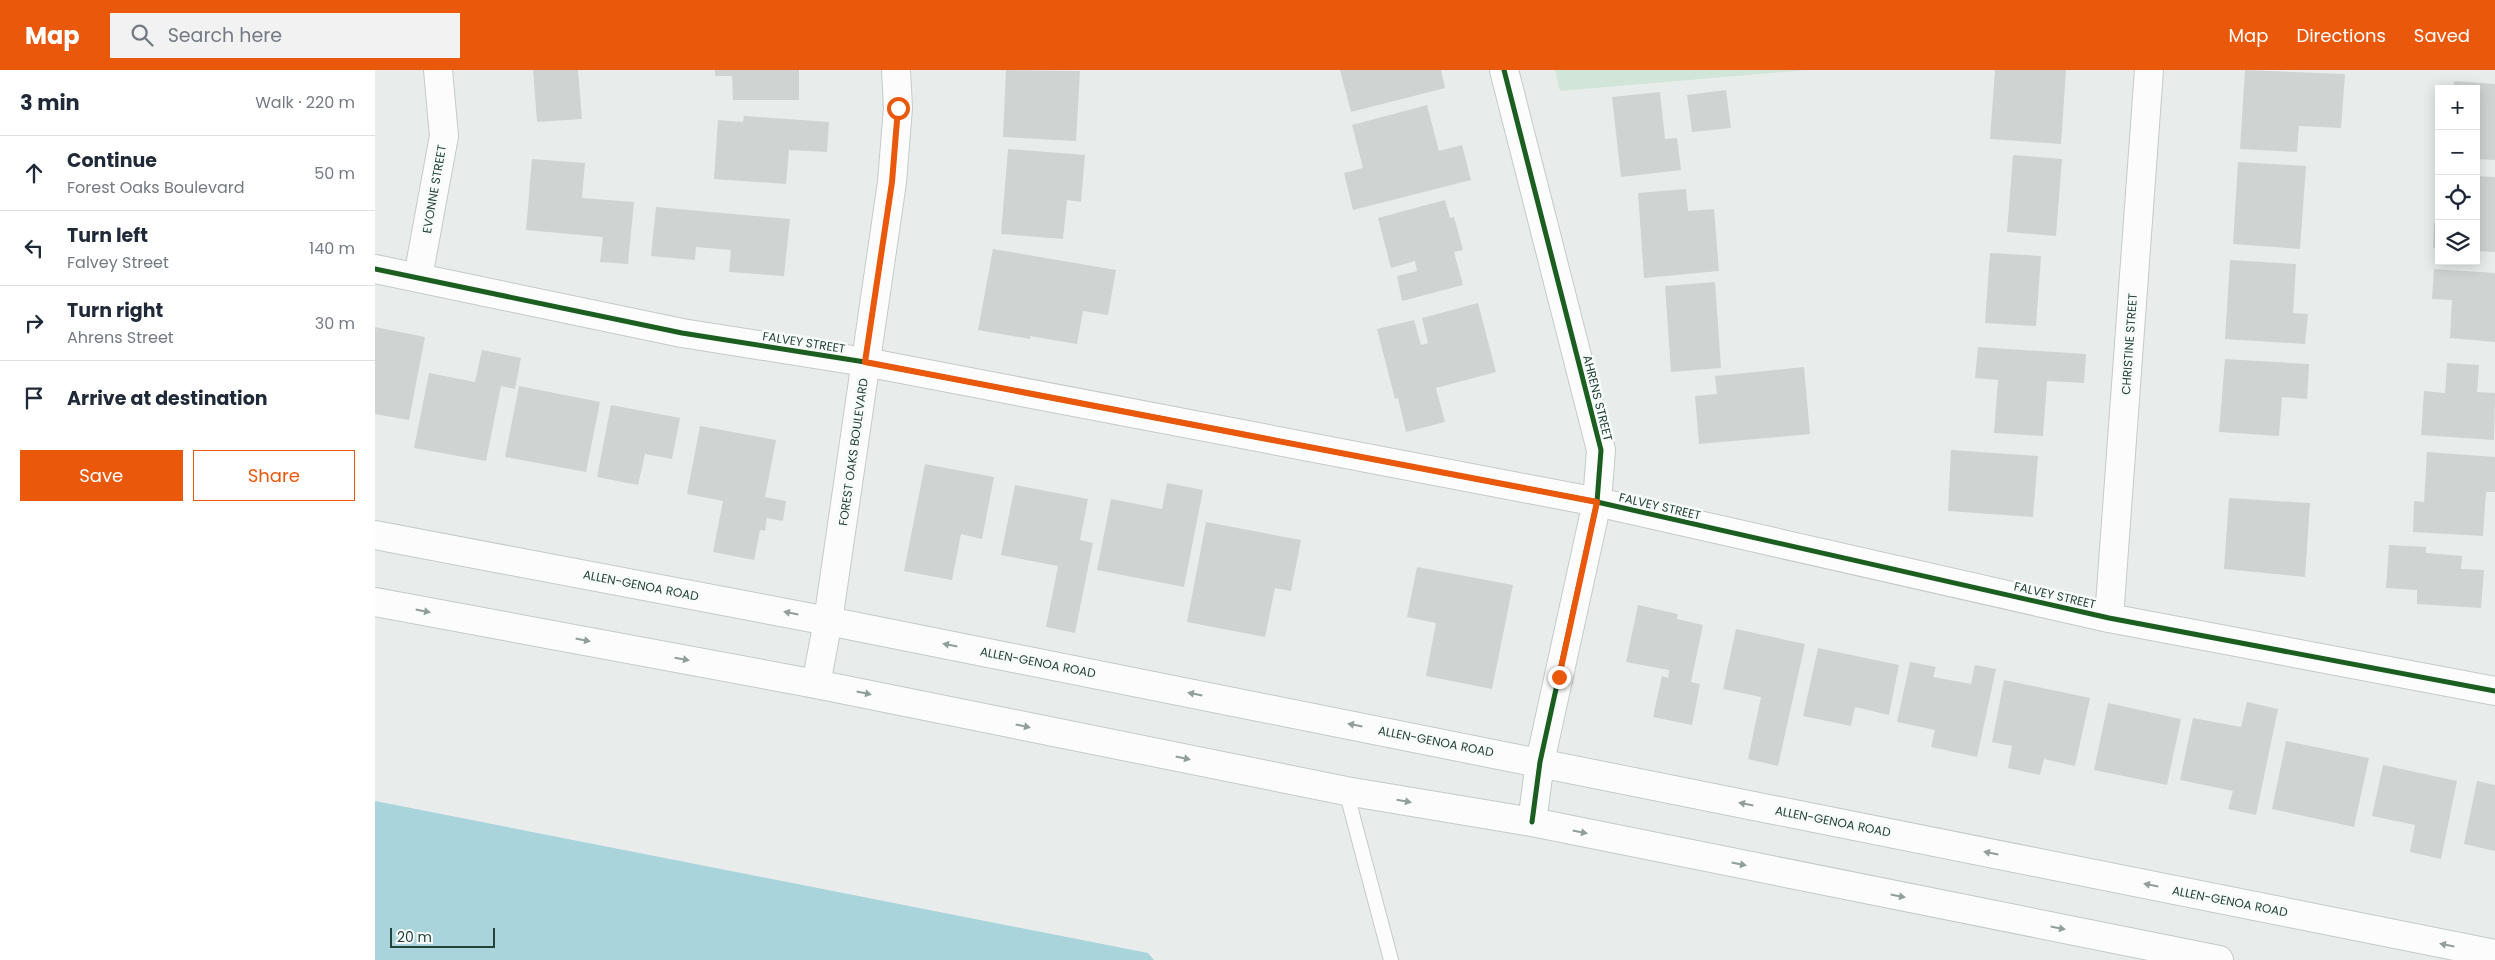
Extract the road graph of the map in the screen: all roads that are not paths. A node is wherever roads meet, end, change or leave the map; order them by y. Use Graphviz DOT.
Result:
graph roads {
  1 [pos="438,70"];
  2 [pos="896,70"];
  3 [pos="1504,70"];
  4 [pos="2149,70"];
  5 [pos="375,269"];
  6 [pos="418,277"];
  7 [pos="865,362"];
  8 [pos="1597,502"];
  9 [pos="375,535"];
  10 [pos="375,602"];
  11 [pos="2109,618"];
  12 [pos="828,620"];
  13 [pos="817,684"];
  14 [pos="2495,691"];
  15 [pos="1540,762"];
  16 [pos="1346,791"];
  17 [pos="1532,822"];
  18 [pos="2495,954"];
  19 [pos="1391,960"];
  20 [pos="2219,960"];
  1 -- 6 [label="street, EVONNE STREET"];
  2 -- 7 [label="street, FOREST OAKS BOULEVARD"];
  3 -- 8 [label="street, AHRENS STREET"];
  4 -- 11 [label="street, CHRISTINE STREET"];
  5 -- 6 [label="street, FALVEY STREET"];
  6 -- 7 [label="street, FALVEY STREET"];
  7 -- 8 [label="street, FALVEY STREET"];
  7 -- 12 [label="street, FOREST OAKS BOULEVARD"];
  8 -- 11 [label="street, FALVEY STREET"];
  8 -- 15 [label="street, AHRENS STREET"];
  12 -- 9 [label="street, ALLEN-GENOA ROAD, one-way"];
  10 -- 13 [label="street, one-way"];
  11 -- 14 [label="street, FALVEY STREET"];
  12 -- 13 [label="street, FOREST OAKS BOULEVARD"];
  15 -- 12 [label="street, ALLEN-GENOA ROAD, one-way"];
  13 -- 16 [label="street, one-way"];
  15 -- 17 [label="street, AHRENS STREET"];
  18 -- 15 [label="street, ALLEN-GENOA ROAD, one-way"];
  16 -- 17 [label="street, one-way"];
  16 -- 19 [label="lane"];
  17 -- 20 [label="street, one-way"];
}
